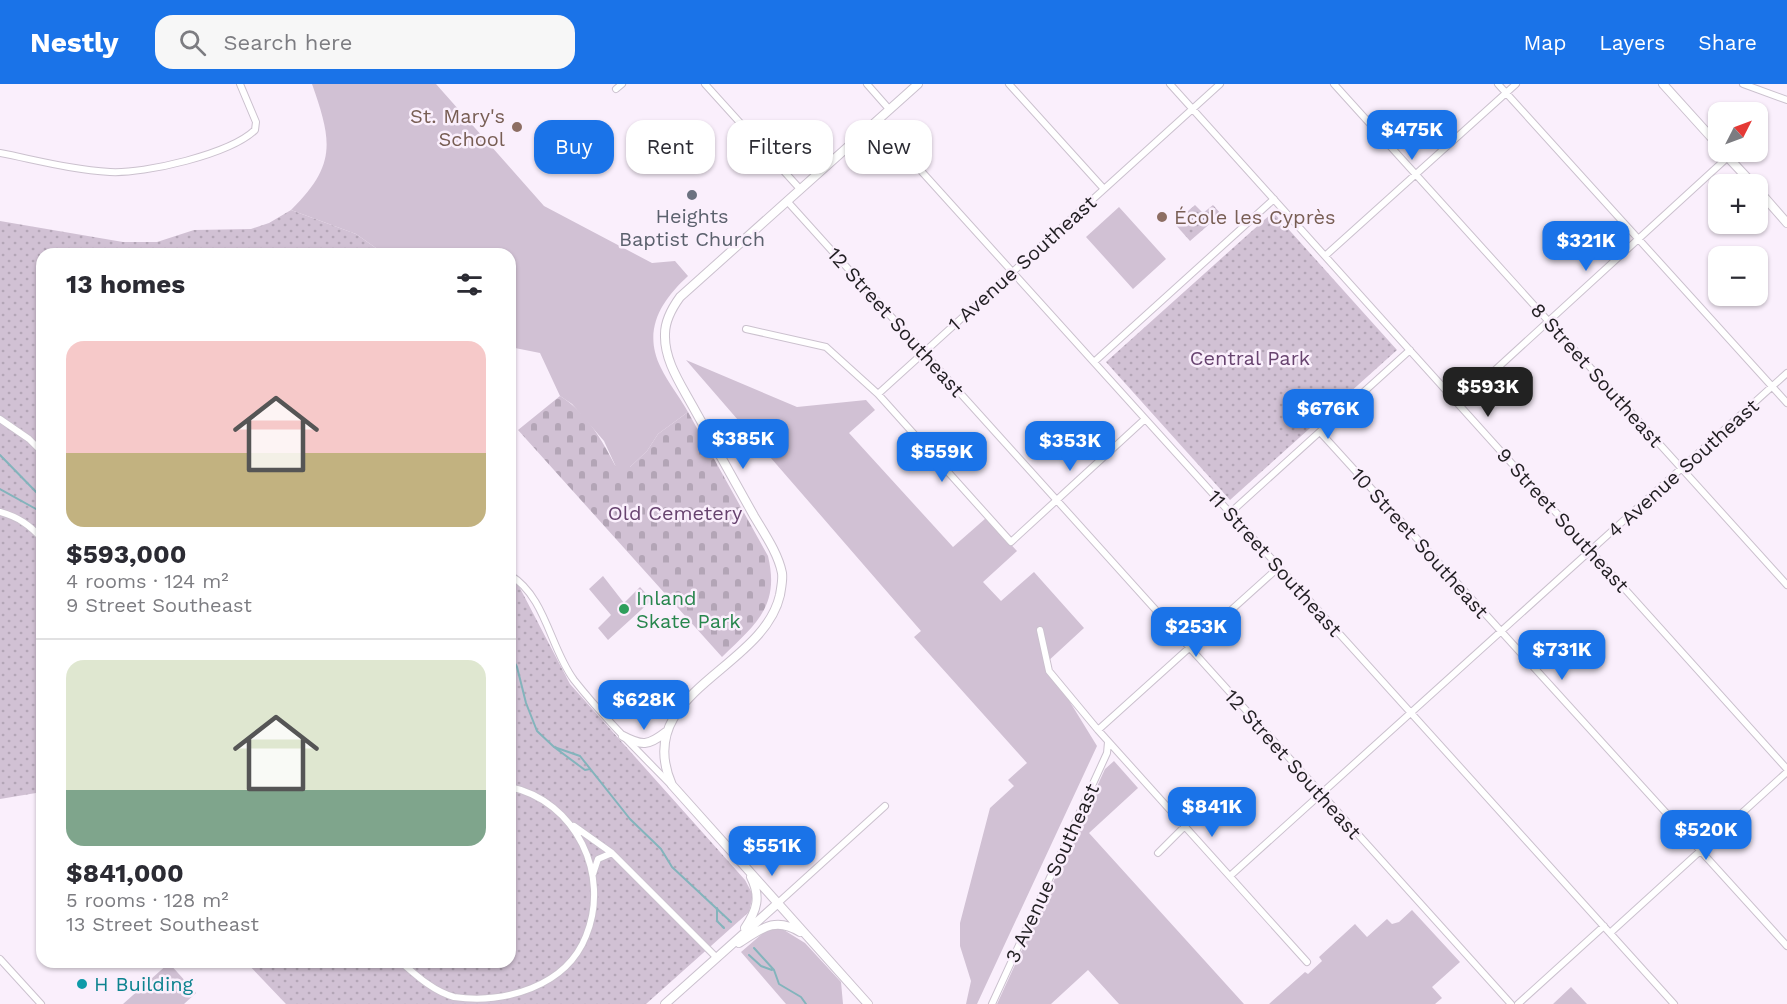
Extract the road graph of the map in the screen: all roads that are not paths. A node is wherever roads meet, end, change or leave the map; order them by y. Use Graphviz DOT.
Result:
graph roads {
  1 [pos="240,84"];
  2 [pos="705,84"];
  3 [pos="867,84"];
  4 [pos="918,84"];
  5 [pos="1009,84"];
  6 [pos="1170,84"];
  7 [pos="1220,84"];
  8 [pos="1334,84"];
  9 [pos="1498,84"];
  10 [pos="1516,84"];
  11 [pos="1663,84"];
  12 [pos="1743,84"];
  13 [pos="1506,93"];
  14 [pos="1787,100"];
  15 [pos="1192,109"];
  16 [pos="889,110"];
  17 [pos="877,120"];
  18 [pos="1708,134"];
  19 [pos="845,149"];
  20 [pos="0,153"];
  21 [pos="1718,162"];
  22 [pos="1733,162"];
  23 [pos="924,174"];
  24 [pos="1415,174"];
  25 [pos="1744,174"];
  26 [pos="800,189"];
  27 [pos="1104,189"];
  28 [pos="1274,199"];
  29 [pos="787,201"];
  30 [pos="1768,201"];
  31 [pos="1787,223"];
  32 [pos="1638,239"];
  33 [pos="1325,256"];
  34 [pos="1012,272"];
  35 [pos="1549,322"];
  36 [pos="746,329"];
  37 [pos="1410,350"];
  38 [pos="924,352"];
  39 [pos="1094,362"];
  40 [pos="1787,373"];
  41 [pos="1772,387"];
  42 [pos="878,394"];
  43 [pos="1787,403"];
  44 [pos="1458,404"];
  45 [pos="0,419"];
  46 [pos="1145,420"];
  47 [pos="1320,432"];
  48 [pos="36,446"];
  49 [pos="1683,470"];
  50 [pos="1056,502"];
  51 [pos="0,512"];
  52 [pos="1230,513"];
  53 [pos="36,532"];
  54 [pos="1592,552"];
  55 [pos="1279,567"];
  56 [pos="516,581"];
  57 [pos="1787,585"];
  58 [pos="1040,630"];
  59 [pos="1502,632"];
  60 [pos="1188,648"];
  61 [pos="1412,714"];
  62 [pos="1098,730"];
  63 [pos="666,732"];
  64 [pos="623,736"];
  65 [pos="1108,742"];
  66 [pos="1787,770"];
  67 [pos="516,788"];
  68 [pos="680,794"];
  69 [pos="1321,795"];
  70 [pos="885,806"];
  71 [pos="571,824"];
  72 [pos="1185,826"];
  73 [pos="1700,851"];
  74 [pos="612,853"];
  75 [pos="1158,853"];
  76 [pos="747,868"];
  77 [pos="593,874"];
  78 [pos="1230,876"];
  79 [pos="778,903"];
  80 [pos="1604,926"];
  81 [pos="1610,933"];
  82 [pos="740,937"];
  83 [pos="814,944"];
  84 [pos="1787,946"];
  85 [pos="720,955"];
  86 [pos="0,959"];
  87 [pos="1307,962"];
  88 [pos="408,968"];
  89 [pos="40,1004"];
  90 [pos="665,1004"];
  91 [pos="868,1004"];
  92 [pos="992,1004"];
  93 [pos="1511,1004"];
  94 [pos="1518,1004"];
  95 [pos="1674,1004"];
  1 -- 20 [label="street"];
  2 -- 26 [label="street"];
  3 -- 16 [label="street"];
  4 -- 16 [label="street"];
  5 -- 27 [label="street"];
  6 -- 15 [label="street, 9 Street Southeast"];
  7 -- 15 [label="street, 1 Avenue Southeast"];
  8 -- 24 [label="street, 8 Street Southeast"];
  9 -- 13 [label="street"];
  10 -- 13 [label="street"];
  11 -- 18 [label="street"];
  12 -- 14 [label="street"];
  13 -- 24 [label="street"];
  13 -- 32 [label="street"];
  15 -- 27 [label="street, 1 Avenue Southeast"];
  15 -- 28 [label="street, 9 Street Southeast"];
  16 -- 17 [label="street"];
  19 -- 26 [label="street"];
  21 -- 32 [label="street"];
  22 -- 25 [label="street"];
  23 -- 34 [label="street, 11 Street Southeast"];
  24 -- 33 [label="street"];
  24 -- 35 [label="street, 8 Street Southeast"];
  26 -- 29 [label="street"];
  27 -- 34 [label="street, 1 Avenue Southeast"];
  28 -- 33 [label="street, 9 Street Southeast"];
  28 -- 39 [label="street"];
  29 -- 38 [label="street, 12 Street Southeast"];
  29 -- 63 [label="street"];
  30 -- 31 [label="street"];
  32 -- 35 [label="street"];
  32 -- 41 [label="street"];
  33 -- 37 [label="street, 9 Street Southeast"];
  34 -- 38 [label="street, 1 Avenue Southeast"];
  34 -- 39 [label="street, 11 Street Southeast"];
  35 -- 44 [label="street"];
  35 -- 49 [label="street, 8 Street Southeast"];
  36 -- 42 [label="street"];
  37 -- 44 [label="street, 9 Street Southeast"];
  37 -- 47 [label="street"];
  38 -- 42 [label="street, 1 Avenue Southeast"];
  38 -- 50 [label="street, 12 Street Southeast"];
  39 -- 46 [label="street, 11 Street Southeast"];
  40 -- 41 [label="street, 4 Avenue Southeast"];
  41 -- 43 [label="street"];
  41 -- 49 [label="street, 4 Avenue Southeast"];
  42 -- 50 [label="street"];
  44 -- 54 [label="street, 9 Street Southeast"];
  45 -- 48 [label="street"];
  46 -- 50 [label="street"];
  46 -- 52 [label="street, 11 Street Southeast"];
  47 -- 52 [label="street"];
  47 -- 59 [label="street, 10 Street Southeast"];
  49 -- 54 [label="street, 4 Avenue Southeast"];
  49 -- 57 [label="street, 8 Street Southeast"];
  50 -- 60 [label="street, 12 Street Southeast"];
  51 -- 53 [label="street"];
  52 -- 55 [label="street, 11 Street Southeast"];
  54 -- 59 [label="street, 4 Avenue Southeast"];
  54 -- 66 [label="street, 9 Street Southeast"];
  55 -- 60 [label="street"];
  55 -- 61 [label="street, 11 Street Southeast"];
  56 -- 64 [label="street"];
  58 -- 62 [label="street"];
  59 -- 61 [label="street, 4 Avenue Southeast"];
  59 -- 73 [label="street, 10 Street Southeast"];
  60 -- 62 [label="street"];
  60 -- 69 [label="street, 12 Street Southeast"];
  61 -- 69 [label="street, 4 Avenue Southeast"];
  61 -- 80 [label="street, 11 Street Southeast"];
  62 -- 65 [label="street"];
  63 -- 64 [label="street"];
  63 -- 68 [label="street"];
  64 -- 68 [label="street"];
  65 -- 72 [label="street"];
  65 -- 92 [label="street, 3 Avenue Southeast"];
  66 -- 73 [label="street"];
  67 -- 71 [label="street"];
  68 -- 76 [label="street"];
  69 -- 78 [label="street, 4 Avenue Southeast"];
  69 -- 93 [label="street, 12 Street Southeast"];
  70 -- 79 [label="street"];
  71 -- 74 [label="street"];
  71 -- 77 [label="street"];
  72 -- 75 [label="street"];
  72 -- 78 [label="street"];
  73 -- 81 [label="street"];
  73 -- 84 [label="street, 10 Street Southeast"];
  74 -- 77 [label="street"];
  74 -- 85 [label="street"];
  76 -- 79 [label="street"];
  76 -- 82 [label="street"];
  77 -- 88 [label="street"];
  78 -- 87 [label="street"];
  79 -- 82 [label="street"];
  79 -- 83 [label="street"];
  80 -- 81 [label="street, 11 Street Southeast"];
  80 -- 94 [label="street"];
  81 -- 95 [label="street, 11 Street Southeast"];
  82 -- 85 [label="street"];
  83 -- 85 [label="street"];
  83 -- 91 [label="street"];
  85 -- 90 [label="street"];
  86 -- 89 [label="street"];
}
